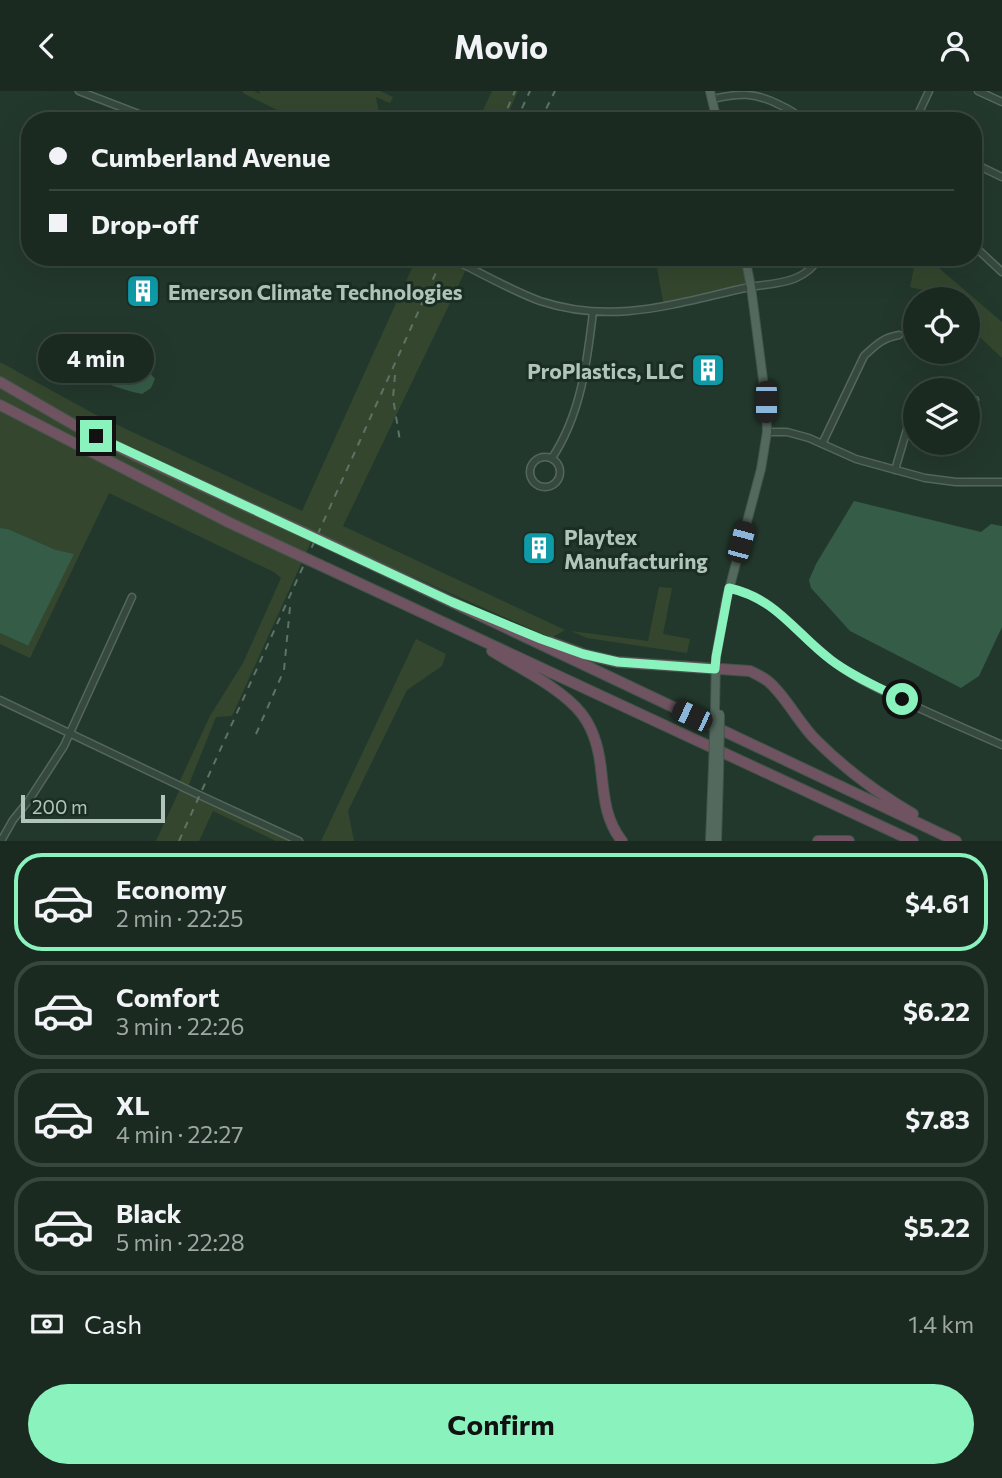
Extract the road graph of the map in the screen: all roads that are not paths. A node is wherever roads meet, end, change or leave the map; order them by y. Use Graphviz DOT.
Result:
graph roads {
  1 [pos="79,91"];
  2 [pos="929,91"];
  3 [pos="978,91"];
  4 [pos="712,95"];
  5 [pos="1002,102"];
  6 [pos="133,112"];
  7 [pos="793,112"];
  8 [pos="919,112"];
  9 [pos="982,167"];
  10 [pos="1002,177"];
  11 [pos="982,253"];
  12 [pos="466,266"];
  13 [pos="747,266"];
  14 [pos="813,266"];
  15 [pos="1002,272"];
  16 [pos="751,287"];
  17 [pos="593,312"];
  18 [pos="899,335"];
  19 [pos="0,382"];
  20 [pos="0,405"];
  21 [pos="767,432"];
  22 [pos="903,443"];
  23 [pos="822,444"];
  24 [pos="552,458"];
  25 [pos="895,470"];
  26 [pos="1002,482"];
  27 [pos="729,588"];
  28 [pos="132,597"];
  29 [pos="452,602"];
  30 [pos="424,614"];
  31 [pos="718,669"];
  32 [pos="0,700"];
  33 [pos="71,733"];
  34 [pos="1002,745"];
  35 [pos="716,770"];
  36 [pos="1,841"];
  37 [pos="299,841"];
  38 [pos="622,841"];
  39 [pos="710,841"];
  40 [pos="717,841"];
  41 [pos="818,841"];
  42 [pos="849,841"];
  43 [pos="913,841"];
  44 [pos="957,841"];
  1 -- 6 [label="street"];
  2 -- 8 [label="street"];
  3 -- 5 [label="street"];
  4 -- 7 [label="street"];
  9 -- 10 [label="street"];
  11 -- 15 [label="street"];
  12 -- 17 [label="street"];
  13 -- 16 [label="main road"];
  14 -- 16 [label="street"];
  16 -- 17 [label="street"];
  16 -- 21 [label="main road"];
  17 -- 24 [label="street"];
  18 -- 23 [label="street"];
  19 -- 29 [label="highway, bridge"];
  20 -- 30 [label="highway, bridge"];
  21 -- 23 [label="street"];
  21 -- 27 [label="main road"];
  22 -- 25 [label="street"];
  23 -- 25 [label="street"];
  24 -- 24 [label="street"];
  25 -- 26 [label="street"];
  27 -- 31 [label="main road"];
  27 -- 34 [label="street"];
  28 -- 33 [label="street"];
  29 -- 31 [label="highway"];
  29 -- 44 [label="highway"];
  30 -- 38 [label="highway"];
  30 -- 43 [label="highway"];
  31 -- 35 [label="main road, bridge"];
  31 -- 44 [label="highway"];
  32 -- 33 [label="street"];
  33 -- 36 [label="street"];
  33 -- 37 [label="street"];
  35 -- 39 [label="main road"];
  35 -- 40 [label="main road"];
  41 -- 42 [label="highway"];
}
